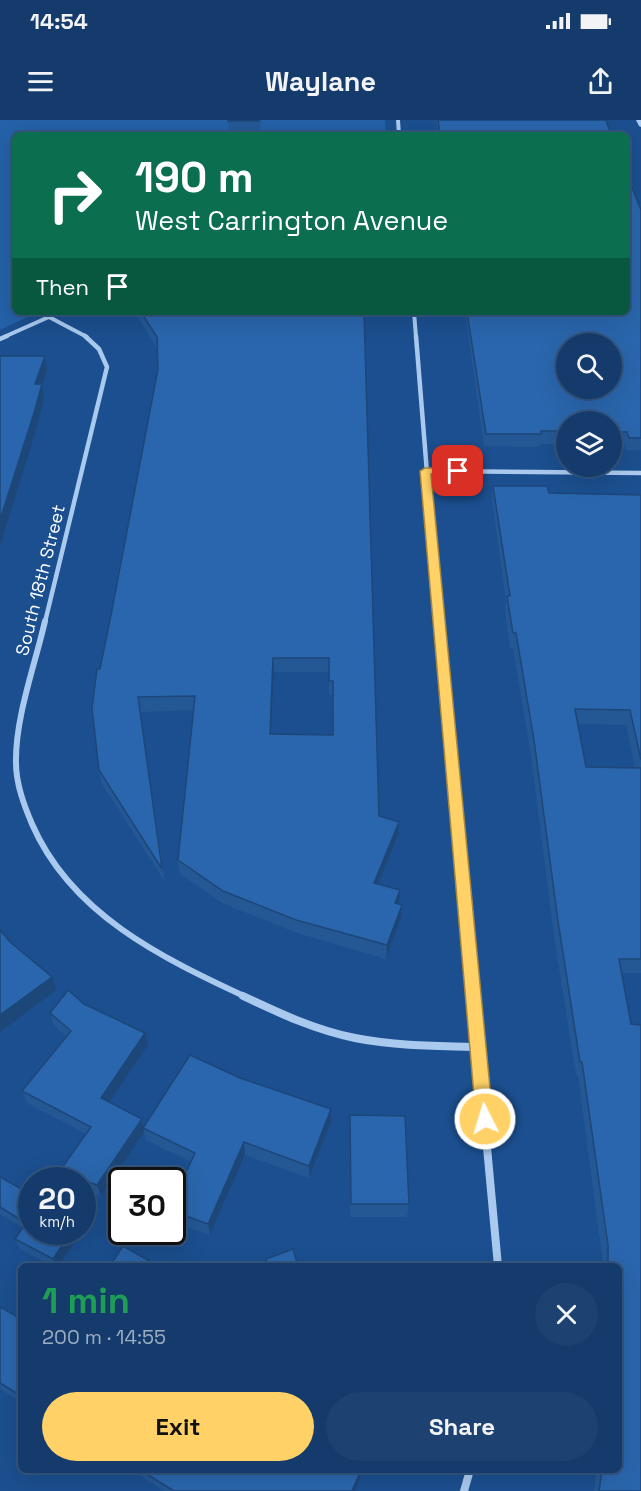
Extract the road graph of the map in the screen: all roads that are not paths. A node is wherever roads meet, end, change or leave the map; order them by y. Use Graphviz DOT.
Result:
graph roads {
  1 [pos="639,120"];
  2 [pos="641,125"];
  3 [pos="53,315"];
  4 [pos="414,315"];
  5 [pos="49,317"];
  6 [pos="0,339"];
  7 [pos="425,471"];
  8 [pos="641,473"];
  9 [pos="478,1047"];
  10 [pos="498,1263"];
  11 [pos="469,1473"];
  12 [pos="464,1491"];
  1 -- 2 [label="street"];
  3 -- 5 [label="street"];
  4 -- 7 [label="street"];
  5 -- 6 [label="street"];
  5 -- 9 [label="street, South 18th Street"];
  7 -- 8 [label="street"];
  7 -- 9 [label="street"];
  9 -- 10 [label="street"];
  11 -- 12 [label="street"];
}
